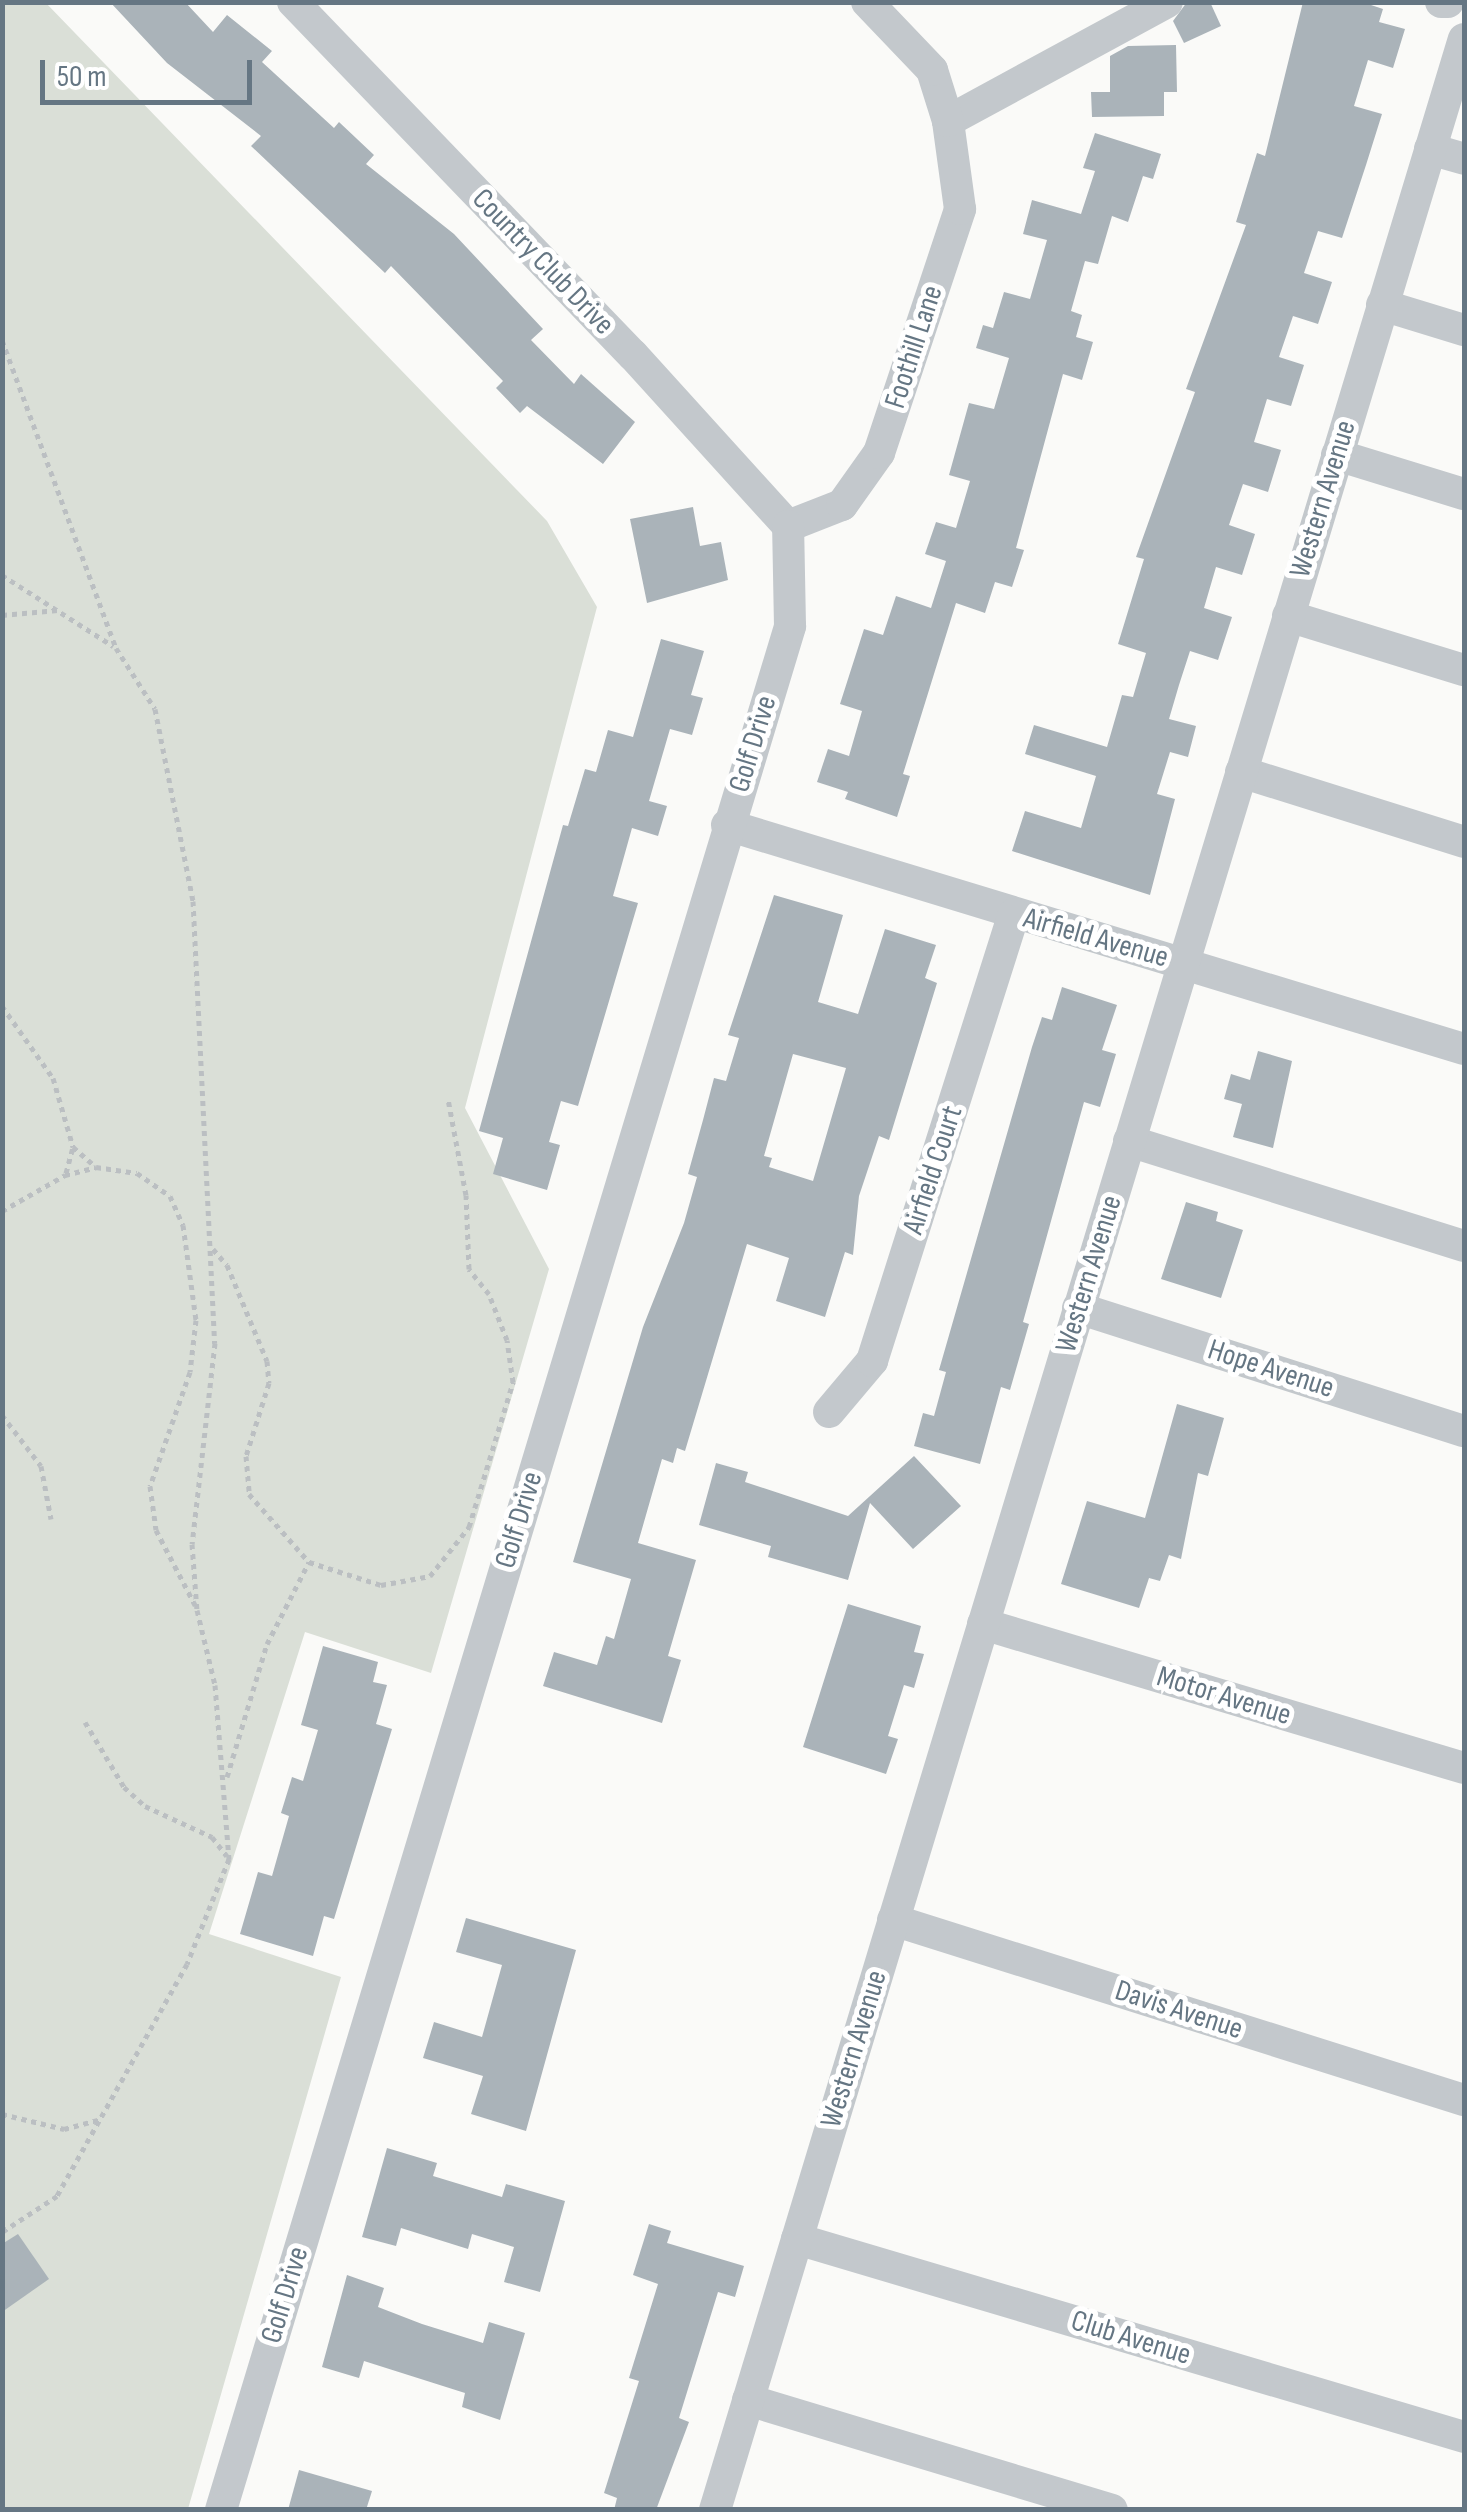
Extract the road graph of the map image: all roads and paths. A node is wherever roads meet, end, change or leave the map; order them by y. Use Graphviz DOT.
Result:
graph roads {
  1 [pos="293,2"];
  2 [pos="868,2"];
  3 [pos="1167,2"];
  4 [pos="1464,39"];
  5 [pos="948,122"];
  6 [pos="1430,149"];
  7 [pos="1464,159"];
  8 [pos="1382,305"];
  9 [pos="1464,330"];
  10 [pos="2,340"];
  11 [pos="1336,455"];
  12 [pos="1464,494"];
  13 [pos="788,526"];
  14 [pos="2,575"];
  15 [pos="60,610"];
  16 [pos="2,615"];
  17 [pos="1288,616"];
  18 [pos="116,648"];
  19 [pos="1464,670"];
  20 [pos="1240,772"];
  21 [pos="727,825"];
  22 [pos="1464,842"];
  23 [pos="1014,914"];
  24 [pos="1183,962"];
  25 [pos="2,1006"];
  26 [pos="1464,1049"];
  27 [pos="448,1099"];
  28 [pos="1129,1141"];
  29 [pos="73,1148"];
  30 [pos="96,1167"];
  31 [pos="65,1175"];
  32 [pos="2,1212"];
  33 [pos="1464,1246"];
  34 [pos="211,1247"];
  35 [pos="1078,1308"];
  36 [pos="829,1412"];
  37 [pos="2,1415"];
  38 [pos="1464,1431"];
  39 [pos="51,1518"];
  40 [pos="309,1562"];
  41 [pos="197,1610"];
  42 [pos="982,1624"];
  43 [pos="84,1722"];
  44 [pos="1464,1768"];
  45 [pos="225,1786"];
  46 [pos="227,1830"];
  47 [pos="212,1837"];
  48 [pos="229,1859"];
  49 [pos="893,1920"];
  50 [pos="1464,2100"];
  51 [pos="2,2114"];
  52 [pos="104,2118"];
  53 [pos="2,2232"];
  54 [pos="796,2239"];
  55 [pos="748,2400"];
  56 [pos="1464,2437"];
  57 [pos="221,2510"];
  58 [pos="715,2510"];
  59 [pos="1112,2510"];
  1 -- 13 [label="street, Country Club Drive"];
  2 -- 5 [label="street, Foothill Lane"];
  3 -- 5 [label="street"];
  4 -- 6 [label="street, Western Avenue"];
  5 -- 13 [label="street, Foothill Lane"];
  6 -- 7 [label="street"];
  6 -- 8 [label="street, Western Avenue"];
  8 -- 9 [label="street"];
  8 -- 11 [label="street, Western Avenue"];
  10 -- 18 [label="path"];
  11 -- 12 [label="street"];
  11 -- 17 [label="street, Western Avenue"];
  13 -- 21 [label="street, Golf Drive"];
  14 -- 15 [label="path"];
  15 -- 16 [label="path"];
  15 -- 18 [label="path"];
  17 -- 19 [label="street"];
  17 -- 20 [label="street, Western Avenue"];
  18 -- 34 [label="path"];
  20 -- 22 [label="street"];
  20 -- 24 [label="street, Western Avenue"];
  21 -- 23 [label="street, Airfield Avenue"];
  21 -- 57 [label="street, Golf Drive"];
  23 -- 24 [label="street, Airfield Avenue"];
  23 -- 36 [label="street, Airfield Court"];
  24 -- 26 [label="street, Airfield Avenue"];
  24 -- 28 [label="street, Western Avenue"];
  25 -- 29 [label="path"];
  27 -- 40 [label="path"];
  28 -- 33 [label="street"];
  28 -- 35 [label="street, Western Avenue"];
  29 -- 30 [label="path"];
  29 -- 31 [label="path"];
  30 -- 31 [label="path"];
  30 -- 41 [label="path"];
  31 -- 32 [label="path"];
  34 -- 40 [label="path"];
  34 -- 41 [label="path"];
  35 -- 38 [label="street, Hope Avenue"];
  35 -- 42 [label="street, Western Avenue"];
  37 -- 39 [label="path"];
  40 -- 45 [label="path"];
  41 -- 45 [label="path"];
  42 -- 44 [label="street, Motor Avenue"];
  42 -- 49 [label="street, Western Avenue"];
  43 -- 47 [label="path"];
  45 -- 46 [label="path"];
  46 -- 47 [label="path"];
  46 -- 48 [label="path"];
  47 -- 48 [label="path"];
  48 -- 52 [label="path"];
  49 -- 50 [label="street, Davis Avenue"];
  49 -- 54 [label="street, Western Avenue"];
  51 -- 52 [label="path"];
  52 -- 53 [label="path"];
  54 -- 55 [label="street, Western Avenue"];
  54 -- 56 [label="street, Club Avenue"];
  55 -- 58 [label="street, Western Avenue"];
  55 -- 59 [label="street"];
}
